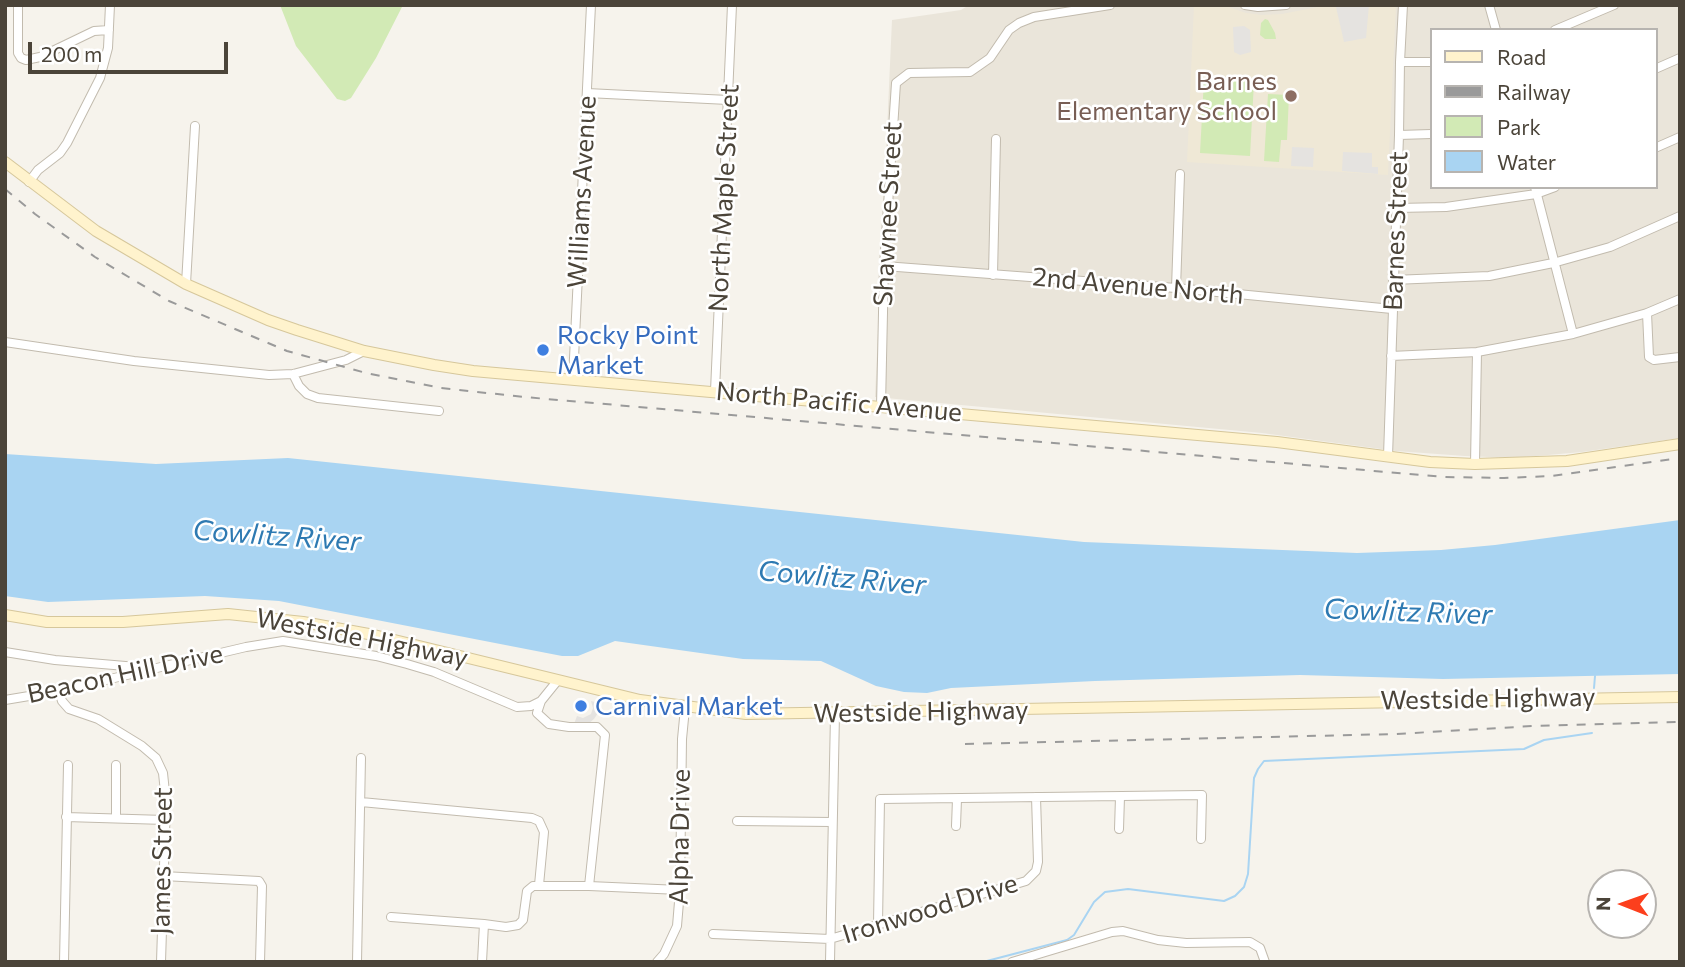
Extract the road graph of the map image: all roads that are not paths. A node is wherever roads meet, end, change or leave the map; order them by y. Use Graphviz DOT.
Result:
graph roads {
  1 [pos="18,5"];
  2 [pos="110,5"];
  3 [pos="591,5"];
  4 [pos="732,5"];
  5 [pos="1110,5"];
  6 [pos="1245,5"];
  7 [pos="1286,5"];
  8 [pos="1403,5"];
  9 [pos="1489,5"];
  10 [pos="1614,5"];
  11 [pos="1495,28"];
  12 [pos="1560,28"];
  13 [pos="109,30"];
  14 [pos="1680,58"];
  15 [pos="1400,62"];
  16 [pos="1430,62"];
  17 [pos="1657,68"];
  18 [pos="587,93"];
  19 [pos="728,100"];
  20 [pos="195,127"];
  21 [pos="1430,134"];
  22 [pos="1399,135"];
  23 [pos="1680,137"];
  24 [pos="996,139"];
  25 [pos="1657,147"];
  26 [pos="5,162"];
  27 [pos="1180,174"];
  28 [pos="29,182"];
  29 [pos="1536,191"];
  30 [pos="1397,208"];
  31 [pos="1680,216"];
  32 [pos="1553,262"];
  33 [pos="884,266"];
  34 [pos="993,275"];
  35 [pos="1393,280"];
  36 [pos="186,284"];
  37 [pos="1176,288"];
  38 [pos="1680,299"];
  39 [pos="1392,309"];
  40 [pos="1647,313"];
  41 [pos="1573,334"];
  42 [pos="5,342"];
  43 [pos="364,351"];
  44 [pos="1478,352"];
  45 [pos="1391,356"];
  46 [pos="1680,357"];
  47 [pos="293,374"];
  48 [pos="573,379"];
  49 [pos="715,391"];
  50 [pos="881,406"];
  51 [pos="439,411"];
  52 [pos="1680,444"];
  53 [pos="1388,456"];
  54 [pos="1475,464"];
  55 [pos="5,615"];
  56 [pos="5,652"];
  57 [pos="155,669"];
  58 [pos="558,680"];
  59 [pos="59,691"];
  60 [pos="1680,696"];
  61 [pos="5,699"];
  62 [pos="541,701"];
  63 [pos="685,708"];
  64 [pos="835,714"];
  65 [pos="361,758"];
  66 [pos="68,765"];
  67 [pos="116,765"];
  68 [pos="1036,797"];
  69 [pos="1120,797"];
  70 [pos="957,799"];
  71 [pos="360,802"];
  72 [pos="66,817"];
  73 [pos="116,818"];
  74 [pos="165,820"];
  75 [pos="737,821"];
  76 [pos="832,822"];
  77 [pos="956,827"];
  78 [pos="1119,829"];
  79 [pos="1201,839"];
  80 [pos="163,876"];
  81 [pos="539,885"];
  82 [pos="589,886"];
  83 [pos="680,890"];
  84 [pos="391,918"];
  85 [pos="878,924"];
  86 [pos="484,925"];
  87 [pos="713,934"];
  88 [pos="830,939"];
  89 [pos="64,962"];
  90 [pos="161,962"];
  91 [pos="260,962"];
  92 [pos="358,962"];
  93 [pos="482,962"];
  94 [pos="657,962"];
  95 [pos="830,962"];
  96 [pos="1012,962"];
  97 [pos="1265,962"];
  1 -- 13 [label="street"];
  2 -- 13 [label="street"];
  3 -- 18 [label="street, Williams Avenue"];
  4 -- 19 [label="street, North Maple Street"];
  5 -- 33 [label="street, Shawnee Street"];
  6 -- 7 [label="street"];
  8 -- 15 [label="street, Barnes Street"];
  9 -- 11 [label="street"];
  10 -- 12 [label="street"];
  13 -- 28 [label="street"];
  14 -- 17 [label="street"];
  15 -- 16 [label="street"];
  15 -- 22 [label="street, Barnes Street"];
  18 -- 19 [label="street"];
  18 -- 48 [label="street, Williams Avenue"];
  19 -- 49 [label="street, North Maple Street"];
  20 -- 36 [label="street"];
  21 -- 22 [label="street"];
  22 -- 30 [label="street, Barnes Street"];
  23 -- 25 [label="street"];
  24 -- 34 [label="street"];
  26 -- 28 [label="street, North Pacific Avenue"];
  27 -- 37 [label="street"];
  28 -- 36 [label="street, North Pacific Avenue"];
  29 -- 30 [label="street"];
  29 -- 32 [label="street"];
  30 -- 35 [label="street, Barnes Street"];
  31 -- 32 [label="street"];
  32 -- 35 [label="street"];
  32 -- 41 [label="street"];
  33 -- 34 [label="street, 2nd Avenue North"];
  33 -- 50 [label="street, Shawnee Street"];
  34 -- 37 [label="street, 2nd Avenue North"];
  35 -- 39 [label="street, Barnes Street"];
  36 -- 43 [label="street, North Pacific Avenue"];
  37 -- 39 [label="street, 2nd Avenue North"];
  38 -- 40 [label="street"];
  39 -- 45 [label="street, Barnes Street"];
  40 -- 41 [label="street"];
  40 -- 46 [label="street"];
  41 -- 44 [label="street"];
  42 -- 47 [label="street"];
  43 -- 47 [label="street"];
  43 -- 48 [label="street, North Pacific Avenue"];
  44 -- 45 [label="street"];
  44 -- 54 [label="street"];
  45 -- 53 [label="street, Barnes Street"];
  47 -- 51 [label="street"];
  48 -- 49 [label="street, North Pacific Avenue"];
  49 -- 50 [label="street, North Pacific Avenue"];
  50 -- 53 [label="street, North Pacific Avenue"];
  52 -- 54 [label="street, North Pacific Avenue"];
  53 -- 54 [label="street, North Pacific Avenue"];
  55 -- 58 [label="street, Westside Highway"];
  56 -- 57 [label="street"];
  57 -- 59 [label="street, Beacon Hill Drive"];
  57 -- 62 [label="street, Beacon Hill Drive"];
  58 -- 62 [label="street"];
  58 -- 63 [label="street, Westside Highway"];
  59 -- 61 [label="street, Beacon Hill Drive"];
  59 -- 74 [label="street, James Street"];
  60 -- 64 [label="street, Westside Highway"];
  62 -- 82 [label="street"];
  63 -- 64 [label="street, Westside Highway"];
  63 -- 83 [label="street, Alpha Drive"];
  64 -- 76 [label="street"];
  65 -- 71 [label="street"];
  66 -- 72 [label="street"];
  67 -- 73 [label="street"];
  68 -- 69 [label="street"];
  68 -- 70 [label="street"];
  68 -- 85 [label="street, Ironwood Drive"];
  69 -- 78 [label="street"];
  69 -- 79 [label="street"];
  70 -- 77 [label="street"];
  70 -- 85 [label="street"];
  71 -- 81 [label="street"];
  71 -- 92 [label="street"];
  72 -- 73 [label="street"];
  72 -- 89 [label="street"];
  73 -- 74 [label="street"];
  74 -- 80 [label="street, James Street"];
  75 -- 76 [label="street"];
  76 -- 88 [label="street"];
  80 -- 90 [label="street, James Street"];
  80 -- 91 [label="street"];
  81 -- 82 [label="street"];
  81 -- 86 [label="street"];
  82 -- 83 [label="street"];
  83 -- 94 [label="street, Alpha Drive"];
  84 -- 86 [label="street"];
  85 -- 88 [label="street, Ironwood Drive"];
  86 -- 93 [label="street"];
  87 -- 88 [label="street, Ironwood Drive"];
  88 -- 95 [label="street"];
  96 -- 97 [label="street"];
}
